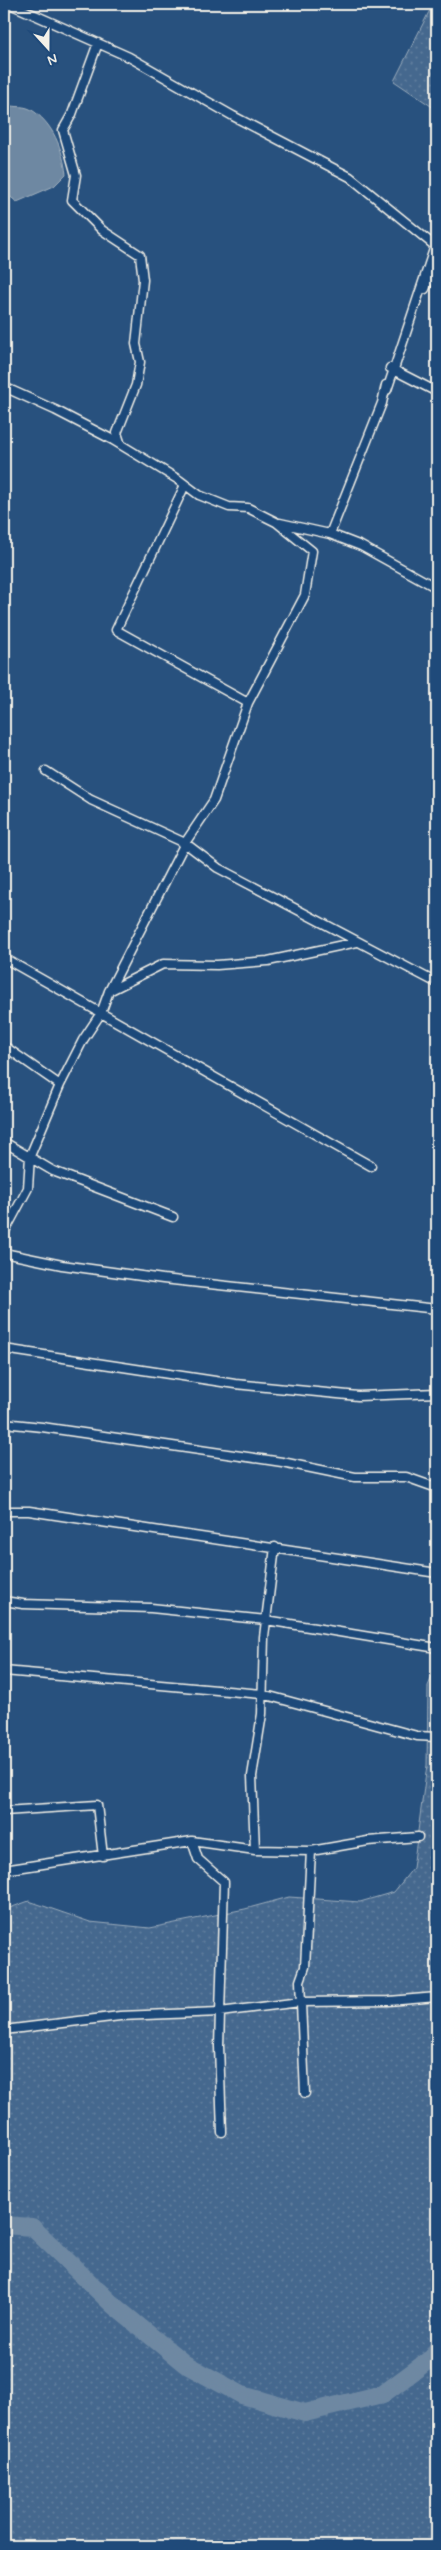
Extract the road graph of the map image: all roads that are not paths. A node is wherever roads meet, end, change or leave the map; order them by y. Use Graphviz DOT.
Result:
graph roads {
  1 [pos="10,4"];
  2 [pos="98,43"];
  3 [pos="437,263"];
  4 [pos="390,368"];
  5 [pos="4,387"];
  6 [pos="387,390"];
  7 [pos="437,392"];
  8 [pos="120,442"];
  9 [pos="185,485"];
  10 [pos="276,522"];
  11 [pos="330,534"];
  12 [pos="437,588"];
  13 [pos="248,703"];
  14 [pos="46,771"];
  15 [pos="185,843"];
  16 [pos="357,942"];
  17 [pos="4,958"];
  18 [pos="437,983"];
  19 [pos="109,991"];
  20 [pos="101,1012"];
  21 [pos="4,1046"];
  22 [pos="60,1085"];
  23 [pos="4,1142"];
  24 [pos="30,1156"];
  25 [pos="371,1166"];
  26 [pos="172,1217"];
  27 [pos="4,1233"];
  28 [pos="4,1253"];
  29 [pos="437,1309"];
  30 [pos="4,1349"];
  31 [pos="437,1393"];
  32 [pos="4,1423"];
  33 [pos="437,1488"];
  34 [pos="4,1511"];
  35 [pos="275,1547"];
  36 [pos="437,1573"];
  37 [pos="4,1601"];
  38 [pos="437,1648"];
  39 [pos="4,1671"];
  40 [pos="262,1694"];
  41 [pos="437,1737"];
  42 [pos="4,1811"];
  43 [pos="418,1837"];
  44 [pos="192,1841"];
  45 [pos="255,1850"];
  46 [pos="311,1850"];
  47 [pos="103,1856"];
  48 [pos="4,1870"];
  49 [pos="437,1996"];
  50 [pos="300,2002"];
  51 [pos="220,2012"];
  52 [pos="4,2030"];
  53 [pos="305,2093"];
  54 [pos="222,2132"];
  1 -- 2 [label="street"];
  2 -- 6 [label="street"];
  2 -- 8 [label="street"];
  3 -- 4 [label="street"];
  4 -- 7 [label="street"];
  4 -- 11 [label="street"];
  5 -- 9 [label="street"];
  9 -- 10 [label="street"];
  9 -- 13 [label="street"];
  10 -- 11 [label="street"];
  10 -- 13 [label="street"];
  11 -- 12 [label="street"];
  13 -- 15 [label="street"];
  14 -- 15 [label="street"];
  15 -- 16 [label="street"];
  15 -- 19 [label="street"];
  16 -- 18 [label="street"];
  16 -- 19 [label="street"];
  17 -- 20 [label="street"];
  19 -- 20 [label="street"];
  20 -- 22 [label="street"];
  20 -- 25 [label="street"];
  21 -- 22 [label="street"];
  22 -- 24 [label="street"];
  23 -- 24 [label="street"];
  24 -- 26 [label="street"];
  24 -- 27 [label="street"];
  28 -- 29 [label="street"];
  30 -- 31 [label="street"];
  32 -- 33 [label="street"];
  34 -- 35 [label="street"];
  35 -- 36 [label="street"];
  35 -- 40 [label="street"];
  37 -- 38 [label="street"];
  39 -- 40 [label="street"];
  40 -- 41 [label="street"];
  40 -- 45 [label="street"];
  42 -- 47 [label="street"];
  43 -- 46 [label="street"];
  44 -- 45 [label="street"];
  44 -- 47 [label="street"];
  44 -- 51 [label="street"];
  45 -- 46 [label="street"];
  46 -- 50 [label="street"];
  47 -- 48 [label="street"];
  49 -- 50 [label="street"];
  50 -- 51 [label="street"];
  50 -- 53 [label="street"];
  51 -- 52 [label="street"];
  51 -- 54 [label="street"];
}
